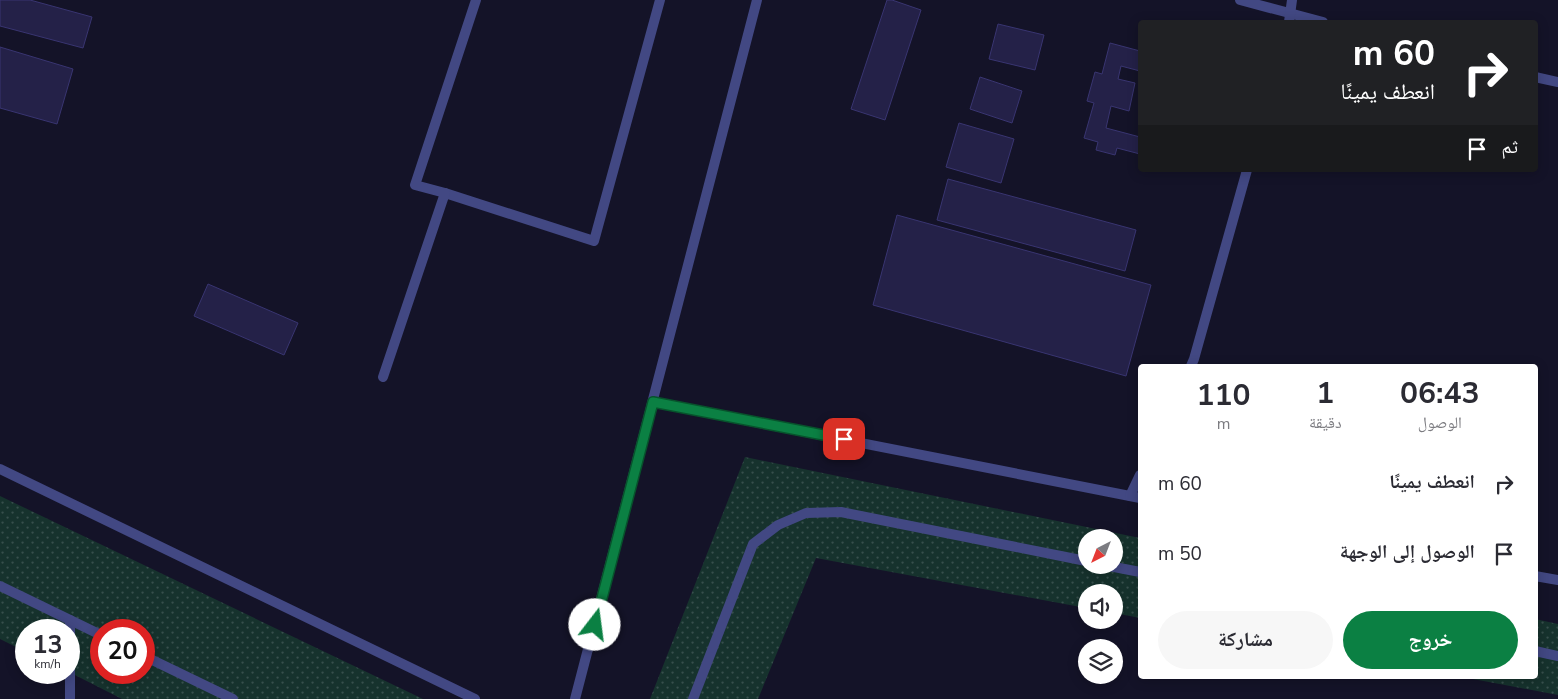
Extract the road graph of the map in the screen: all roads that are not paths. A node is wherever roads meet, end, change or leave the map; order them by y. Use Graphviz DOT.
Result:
graph roads {
  1 [pos="476,0"];
  2 [pos="660,0"];
  3 [pos="758,0"];
  4 [pos="1240,0"];
  5 [pos="1292,0"];
  6 [pos="1290,18"];
  7 [pos="1306,20"];
  8 [pos="1538,77"];
  9 [pos="1558,82"];
  10 [pos="1246,172"];
  11 [pos="445,193"];
  12 [pos="1192,364"];
  13 [pos="384,377"];
  14 [pos="653,402"];
  15 [pos="0,470"];
  16 [pos="1138,484"];
  17 [pos="1135,497"];
  18 [pos="1078,560"];
  19 [pos="1123,569"];
  20 [pos="1138,572"];
  21 [pos="1538,577"];
  22 [pos="1558,580"];
  23 [pos="0,586"];
  24 [pos="68,619"];
  25 [pos="1538,652"];
  26 [pos="1558,656"];
  27 [pos="155,661"];
  28 [pos="70,684"];
  29 [pos="70,699"];
  30 [pos="233,699"];
  31 [pos="475,699"];
  32 [pos="575,699"];
  33 [pos="693,699"];
  1 -- 11 [label="street"];
  2 -- 11 [label="street"];
  3 -- 14 [label="street"];
  4 -- 6 [label="street"];
  5 -- 6 [label="street"];
  6 -- 7 [label="street"];
  8 -- 9 [label="street"];
  10 -- 12 [label="street"];
  11 -- 13 [label="street"];
  14 -- 17 [label="street"];
  14 -- 32 [label="street"];
  15 -- 31 [label="street"];
  16 -- 17 [label="street"];
  18 -- 33 [label="street"];
  19 -- 20 [label="street"];
  21 -- 22 [label="street"];
  23 -- 24 [label="street"];
  25 -- 26 [label="street"];
  27 -- 30 [label="street"];
  28 -- 29 [label="street"];
}
